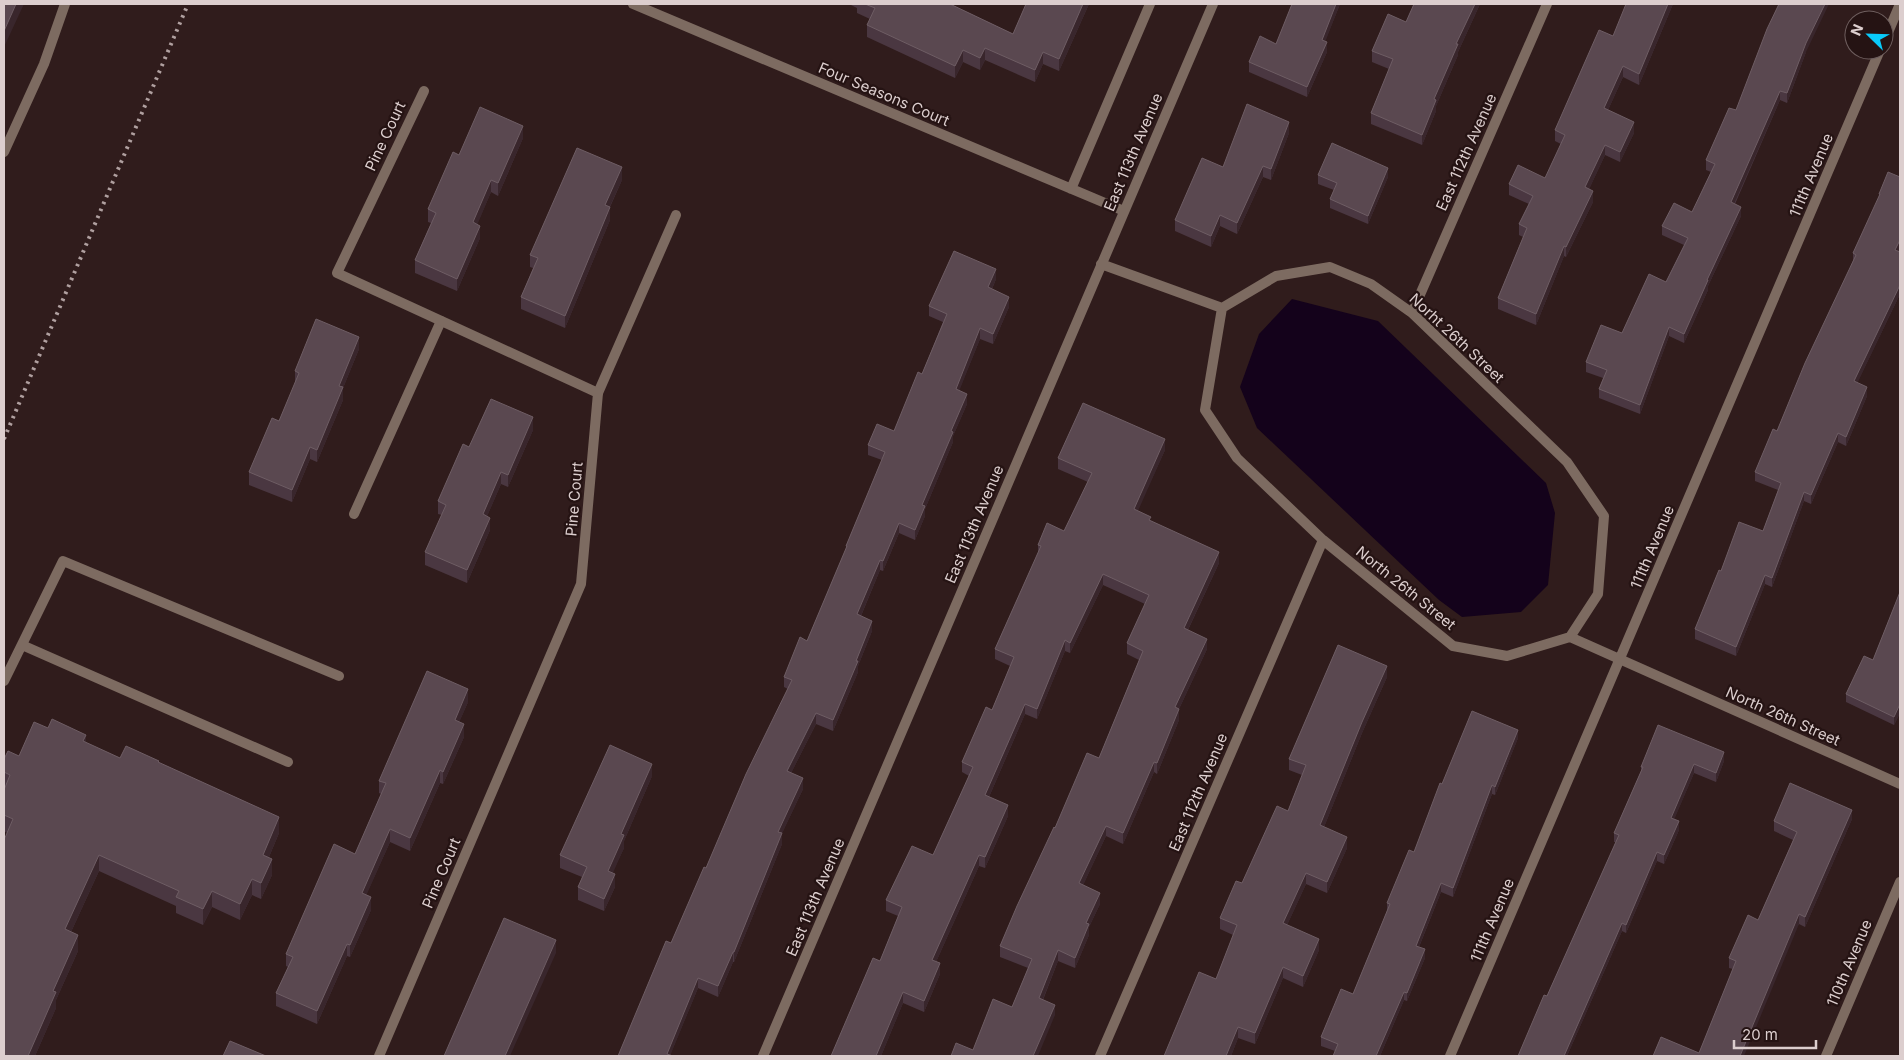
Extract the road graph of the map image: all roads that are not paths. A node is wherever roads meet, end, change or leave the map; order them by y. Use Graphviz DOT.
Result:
graph roads {
  1 [pos="65,4"];
  2 [pos="633,4"];
  3 [pos="1150,4"];
  4 [pos="1212,4"];
  5 [pos="1547,4"];
  6 [pos="1900,4"];
  7 [pos="1894,18"];
  8 [pos="1876,60"];
  9 [pos="424,90"];
  10 [pos="4,152"];
  11 [pos="1071,189"];
  12 [pos="1124,212"];
  13 [pos="676,215"];
  14 [pos="1101,264"];
  15 [pos="1222,308"];
  16 [pos="1412,313"];
  17 [pos="440,321"];
  18 [pos="598,393"];
  19 [pos="354,514"];
  20 [pos="1323,540"];
  21 [pos="1570,637"];
  22 [pos="22,645"];
  23 [pos="1620,660"];
  24 [pos="339,676"];
  25 [pos="4,681"];
  26 [pos="288,762"];
  27 [pos="1900,784"];
  28 [pos="1900,882"];
  29 [pos="379,1056"];
  30 [pos="763,1056"];
  31 [pos="1100,1056"];
  32 [pos="1450,1056"];
  33 [pos="1826,1056"];
  1 -- 10 [label="street"];
  2 -- 11 [label="street, Four Seasons Court"];
  3 -- 11 [label="street"];
  4 -- 12 [label="street, East 113th Avenue"];
  5 -- 16 [label="street, East 112th Avenue"];
  6 -- 7 [label="street"];
  8 -- 23 [label="street, 111th Avenue"];
  9 -- 17 [label="street, Pine Court"];
  11 -- 12 [label="street, Four Seasons Court"];
  12 -- 14 [label="street, East 113th Avenue"];
  13 -- 18 [label="street"];
  14 -- 15 [label="street"];
  14 -- 30 [label="street, East 113th Avenue"];
  15 -- 16 [label="street, Norht 26th Street"];
  15 -- 20 [label="street, North 26th Street"];
  16 -- 21 [label="street, Norht 26th Street"];
  17 -- 18 [label="street, Pine Court"];
  17 -- 19 [label="street"];
  18 -- 29 [label="street, Pine Court"];
  20 -- 21 [label="street, North 26th Street"];
  20 -- 31 [label="street, East 112th Avenue"];
  21 -- 23 [label="street, North 26th Street"];
  22 -- 24 [label="street"];
  22 -- 25 [label="street"];
  22 -- 26 [label="street"];
  23 -- 27 [label="street, North 26th Street"];
  23 -- 32 [label="street, 111th Avenue"];
  28 -- 33 [label="street, 110th Avenue"];
}
